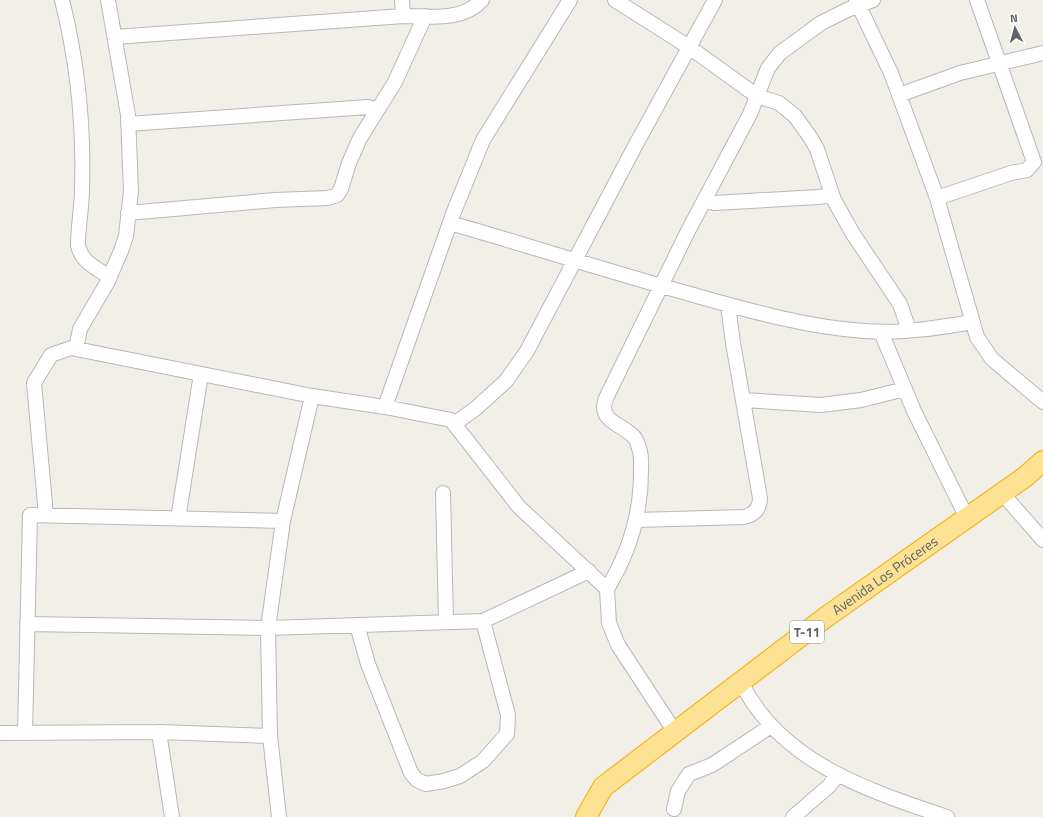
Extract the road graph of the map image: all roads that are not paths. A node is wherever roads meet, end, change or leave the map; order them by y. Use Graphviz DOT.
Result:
graph roads {
  1 [pos="62,0"];
  2 [pos="108,0"];
  3 [pos="402,0"];
  4 [pos="482,0"];
  5 [pos="570,0"];
  6 [pos="615,0"];
  7 [pos="715,0"];
  8 [pos="873,0"];
  9 [pos="977,0"];
  10 [pos="858,2"];
  11 [pos="403,16"];
  12 [pos="425,16"];
  13 [pos="115,37"];
  14 [pos="690,47"];
  15 [pos="1043,53"];
  16 [pos="999,63"];
  17 [pos="899,95"];
  18 [pos="757,96"];
  19 [pos="377,109"];
  20 [pos="128,124"];
  21 [pos="832,195"];
  22 [pos="938,198"];
  23 [pos="704,200"];
  24 [pos="128,213"];
  25 [pos="450,223"];
  26 [pos="575,259"];
  27 [pos="110,277"];
  28 [pos="661,286"];
  29 [pos="728,305"];
  30 [pos="972,322"];
  31 [pos="909,330"];
  32 [pos="881,332"];
  33 [pos="76,348"];
  34 [pos="201,374"];
  35 [pos="904,390"];
  36 [pos="312,396"];
  37 [pos="744,400"];
  38 [pos="1043,402"];
  39 [pos="385,407"];
  40 [pos="454,424"];
  41 [pos="1043,461"];
  42 [pos="443,493"];
  43 [pos="1002,493"];
  44 [pos="46,515"];
  45 [pos="967,518"];
  46 [pos="178,519"];
  47 [pos="636,520"];
  48 [pos="283,521"];
  49 [pos="1043,540"];
  50 [pos="589,571"];
  51 [pos="607,589"];
  52 [pos="483,621"];
  53 [pos="446,622"];
  54 [pos="28,624"];
  55 [pos="357,625"];
  56 [pos="268,628"];
  57 [pos="741,682"];
  58 [pos="771,726"];
  59 [pos="160,732"];
  60 [pos="675,732"];
  61 [pos="0,733"];
  62 [pos="25,733"];
  63 [pos="270,736"];
  64 [pos="838,775"];
  65 [pos="674,809"];
  66 [pos="914,812"];
  67 [pos="172,817"];
  68 [pos="280,817"];
  69 [pos="586,817"];
  70 [pos="793,817"];
  71 [pos="947,817"];
  1 -- 27 [label="street"];
  2 -- 13 [label="street"];
  3 -- 11 [label="street"];
  4 -- 12 [label="street"];
  5 -- 25 [label="street"];
  6 -- 14 [label="street"];
  7 -- 14 [label="street"];
  8 -- 10 [label="street"];
  9 -- 16 [label="street"];
  10 -- 17 [label="street"];
  10 -- 18 [label="street"];
  11 -- 12 [label="street"];
  11 -- 13 [label="street"];
  12 -- 19 [label="street"];
  13 -- 20 [label="street"];
  14 -- 18 [label="street"];
  14 -- 26 [label="street"];
  15 -- 16 [label="street"];
  16 -- 17 [label="street"];
  16 -- 22 [label="street"];
  17 -- 22 [label="street"];
  18 -- 21 [label="street"];
  18 -- 23 [label="street"];
  19 -- 20 [label="street"];
  19 -- 24 [label="street"];
  20 -- 24 [label="street"];
  21 -- 23 [label="street"];
  21 -- 31 [label="street"];
  22 -- 30 [label="street"];
  23 -- 28 [label="street"];
  24 -- 27 [label="street"];
  25 -- 26 [label="street"];
  25 -- 39 [label="street"];
  26 -- 28 [label="street"];
  26 -- 40 [label="street"];
  27 -- 33 [label="street"];
  28 -- 29 [label="street"];
  28 -- 47 [label="street"];
  29 -- 32 [label="street"];
  29 -- 37 [label="street"];
  30 -- 31 [label="street"];
  30 -- 38 [label="street"];
  31 -- 32 [label="street"];
  32 -- 35 [label="street"];
  33 -- 34 [label="street"];
  33 -- 44 [label="street"];
  34 -- 36 [label="street"];
  34 -- 46 [label="street"];
  35 -- 37 [label="street"];
  35 -- 45 [label="street"];
  36 -- 39 [label="street"];
  36 -- 48 [label="street"];
  37 -- 47 [label="street"];
  39 -- 40 [label="street"];
  40 -- 50 [label="street"];
  41 -- 43 [label="highway, Avenida Los Próceres / T-11"];
  42 -- 53 [label="street"];
  43 -- 45 [label="highway, Avenida Los Próceres / T-11"];
  43 -- 49 [label="street"];
  44 -- 46 [label="street"];
  44 -- 54 [label="street"];
  45 -- 57 [label="highway, Avenida Los Próceres / T-11"];
  46 -- 48 [label="street"];
  47 -- 51 [label="street"];
  48 -- 56 [label="street"];
  50 -- 51 [label="street"];
  50 -- 52 [label="street"];
  51 -- 60 [label="street"];
  52 -- 53 [label="street"];
  52 -- 55 [label="street"];
  53 -- 55 [label="street"];
  54 -- 56 [label="street"];
  54 -- 62 [label="street"];
  55 -- 56 [label="street"];
  56 -- 63 [label="street"];
  57 -- 58 [label="street"];
  57 -- 60 [label="highway, Avenida Los Próceres / T-11"];
  58 -- 64 [label="street"];
  58 -- 65 [label="street"];
  59 -- 62 [label="street"];
  59 -- 63 [label="street"];
  59 -- 67 [label="street"];
  60 -- 69 [label="highway, Avenida Los Próceres / T-11"];
  61 -- 62 [label="street"];
  63 -- 68 [label="street"];
  64 -- 66 [label="street"];
  64 -- 70 [label="street"];
  66 -- 71 [label="street"];
}
